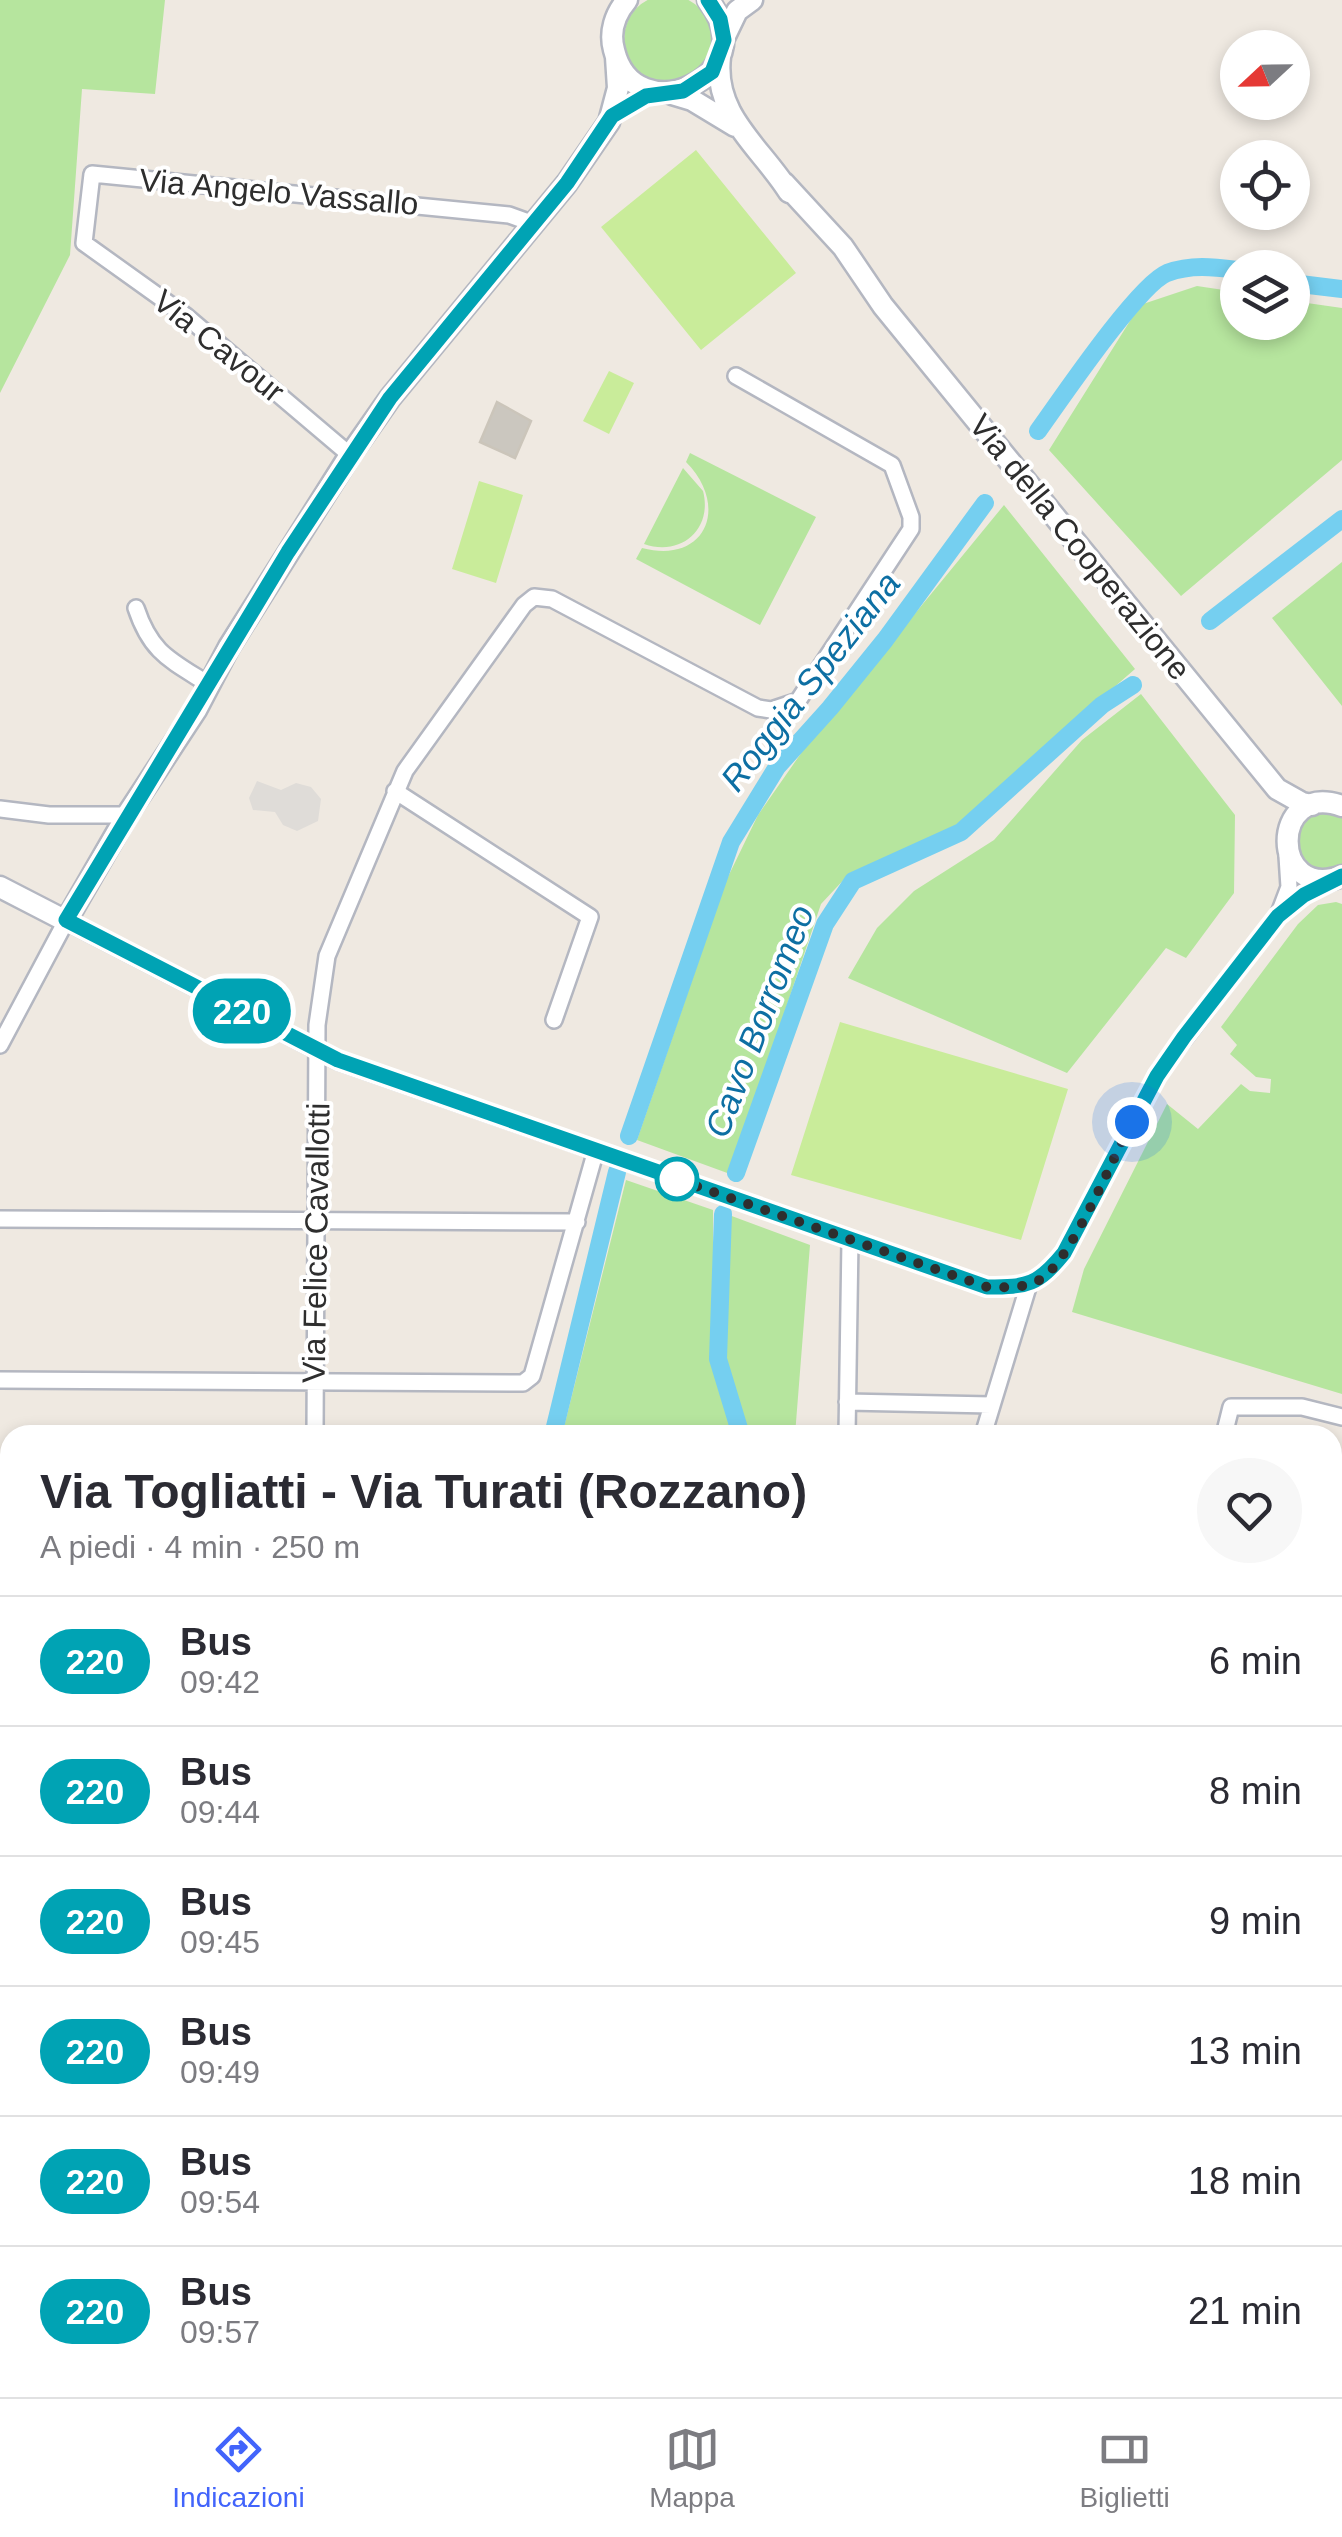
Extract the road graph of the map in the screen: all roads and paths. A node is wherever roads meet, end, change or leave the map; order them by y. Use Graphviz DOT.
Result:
graph roads {
  1 [pos="708,0"];
  2 [pos="752,0"];
  3 [pos="620,6"];
  4 [pos="722,48"];
  5 [pos="616,57"];
  6 [pos="664,93"];
  7 [pos="612,116"];
  8 [pos="740,130"];
  9 [pos="534,224"];
  10 [pos="84,243"];
  11 [pos="736,376"];
  12 [pos="350,455"];
  13 [pos="136,608"];
  14 [pos="208,684"];
  15 [pos="1277,789"];
  16 [pos="395,791"];
  17 [pos="1312,805"];
  18 [pos="1342,806"];
  19 [pos="0,809"];
  20 [pos="127,814"];
  21 [pos="1287,840"];
  22 [pos="1333,881"];
  23 [pos="0,886"];
  24 [pos="1278,916"];
  25 [pos="66,920"];
  26 [pos="554,1020"];
  27 [pos="0,1045"];
  28 [pos="317,1050"];
  29 [pos="596,1150"];
  30 [pos="0,1219"];
  31 [pos="316,1220"];
  32 [pos="577,1222"];
  33 [pos="850,1240"];
  34 [pos="1029,1284"];
  35 [pos="0,1380"];
  36 [pos="314,1382"];
  37 [pos="847,1402"];
  38 [pos="991,1405"];
  39 [pos="1342,1418"];
  40 [pos="315,1425"];
  41 [pos="847,1425"];
  42 [pos="986,1425"];
  43 [pos="1226,1425"];
  1 -- 4 [label="street, Via della Cooperazione"];
  2 -- 4 [label="street"];
  3 -- 5 [label="street"];
  4 -- 6 [label="street"];
  4 -- 8 [label="street, Via della Cooperazione"];
  5 -- 6 [label="street, Via della Cooperazione"];
  5 -- 7 [label="street"];
  6 -- 7 [label="street"];
  6 -- 8 [label="street, Via della Cooperazione"];
  7 -- 9 [label="street"];
  8 -- 15 [label="street, Via della Cooperazione"];
  9 -- 10 [label="street, Via Angelo Vassallo"];
  9 -- 12 [label="street"];
  10 -- 12 [label="street, Via Cavour"];
  11 -- 16 [label="street, Via Felice Cavallotti"];
  12 -- 14 [label="street"];
  13 -- 14 [label="street"];
  14 -- 20 [label="street"];
  15 -- 17 [label="street, Via della Cooperazione"];
  15 -- 21 [label="street, Via della Cooperazione"];
  16 -- 26 [label="street"];
  16 -- 28 [label="street, Via Felice Cavallotti"];
  17 -- 18 [label="street"];
  17 -- 21 [label="street"];
  19 -- 20 [label="street"];
  20 -- 25 [label="street"];
  21 -- 22 [label="street"];
  21 -- 24 [label="street"];
  22 -- 24 [label="street"];
  23 -- 25 [label="street"];
  24 -- 34 [label="street"];
  25 -- 27 [label="street"];
  25 -- 28 [label="street"];
  28 -- 29 [label="street"];
  28 -- 31 [label="street, Via Felice Cavallotti"];
  29 -- 32 [label="street"];
  29 -- 33 [label="street"];
  30 -- 31 [label="street"];
  31 -- 32 [label="street"];
  31 -- 36 [label="street, Via Felice Cavallotti"];
  32 -- 36 [label="street"];
  33 -- 34 [label="street"];
  33 -- 37 [label="street"];
  34 -- 38 [label="street"];
  35 -- 36 [label="street"];
  36 -- 40 [label="street, Via Felice Cavallotti"];
  37 -- 38 [label="street"];
  37 -- 41 [label="street"];
  38 -- 42 [label="street"];
  39 -- 43 [label="street"];
}
